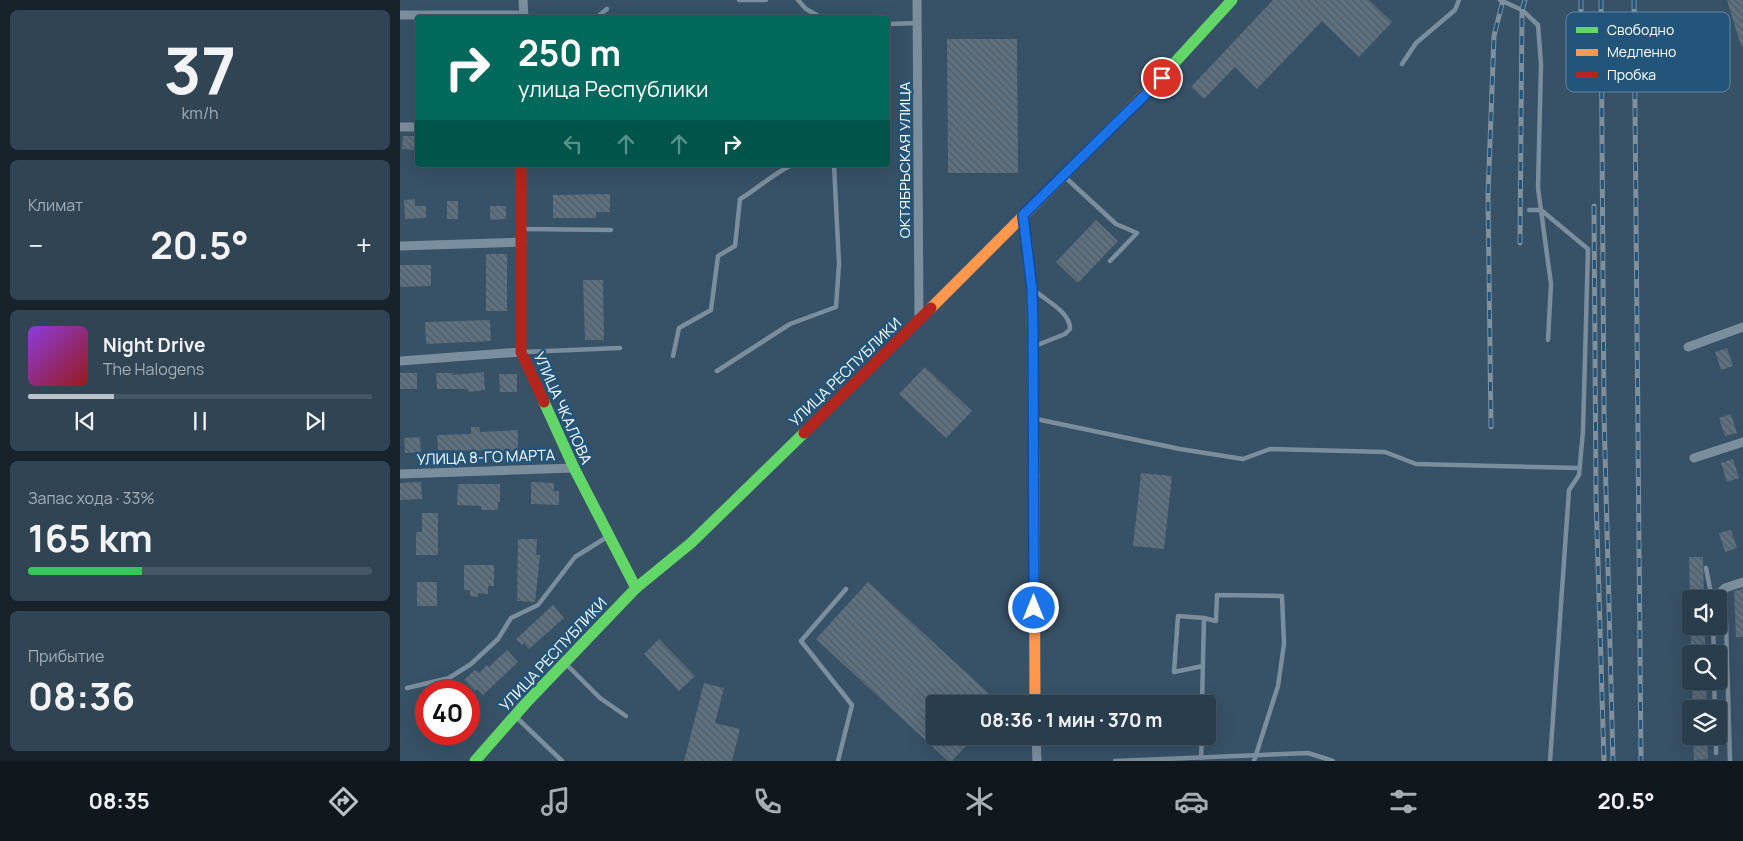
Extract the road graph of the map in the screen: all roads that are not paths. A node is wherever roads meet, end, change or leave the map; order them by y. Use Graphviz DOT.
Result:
graph roads {
  1 [pos="523,0"];
  2 [pos="739,0"];
  3 [pos="766,0"];
  4 [pos="798,0"];
  5 [pos="917,0"];
  6 [pos="1232,0"];
  7 [pos="1459,0"];
  8 [pos="1500,0"];
  9 [pos="607,9"];
  10 [pos="400,15"];
  11 [pos="415,15"];
  12 [pos="524,15"];
  13 [pos="600,15"];
  14 [pos="817,15"];
  15 [pos="917,23"];
  16 [pos="890,24"];
  17 [pos="1402,64"];
  18 [pos="400,127"];
  19 [pos="415,127"];
  20 [pos="521,167"];
  21 [pos="787,167"];
  22 [pos="834,167"];
  23 [pos="1063,175"];
  24 [pos="1529,210"];
  25 [pos="1541,210"];
  26 [pos="1023,215"];
  27 [pos="522,229"];
  28 [pos="611,230"];
  29 [pos="522,242"];
  30 [pos="400,246"];
  31 [pos="1110,261"];
  32 [pos="1032,289"];
  33 [pos="919,320"];
  34 [pos="1743,327"];
  35 [pos="1548,340"];
  36 [pos="1033,346"];
  37 [pos="1688,347"];
  38 [pos="620,348"];
  39 [pos="521,352"];
  40 [pos="673,356"];
  41 [pos="400,361"];
  42 [pos="717,371"];
  43 [pos="1033,418"];
  44 [pos="1743,442"];
  45 [pos="1694,458"];
  46 [pos="574,468"];
  47 [pos="1580,468"];
  48 [pos="400,474"];
  49 [pos="609,536"];
  50 [pos="1706,568"];
  51 [pos="1743,582"];
  52 [pos="636,588"];
  53 [pos="846,588"];
  54 [pos="1725,588"];
  55 [pos="1711,590"];
  56 [pos="1204,618"];
  57 [pos="565,663"];
  58 [pos="1203,666"];
  59 [pos="407,688"];
  60 [pos="1035,695"];
  61 [pos="1202,695"];
  62 [pos="515,716"];
  63 [pos="626,716"];
  64 [pos="1036,745"];
  65 [pos="1202,745"];
  66 [pos="1716,745"];
  67 [pos="1716,752"];
  68 [pos="1201,758"];
  69 [pos="1254,758"];
  70 [pos="1175,760"];
  71 [pos="475,761"];
  72 [pos="562,761"];
  73 [pos="838,761"];
  74 [pos="1037,761"];
  75 [pos="1115,761"];
  76 [pos="1333,761"];
  77 [pos="1550,761"];
  78 [pos="1730,761"];
  1 -- 12 [label="street"];
  2 -- 3 [label="lane"];
  4 -- 14 [label="lane"];
  5 -- 15 [label="street, ОКТЯБРЬСКАЯ УЛИЦА"];
  6 -- 23 [label="street, УЛИЦА РЕСПУБЛИКИ"];
  7 -- 17 [label="lane"];
  8 -- 25 [label="lane"];
  9 -- 13 [label="lane"];
  10 -- 11 [label="street"];
  15 -- 16 [label="lane"];
  15 -- 33 [label="street, ОКТЯБРЬСКАЯ УЛИЦА"];
  18 -- 19 [label="street"];
  20 -- 27 [label="street, УЛИЦА ЧКАЛОВА"];
  21 -- 40 [label="lane"];
  22 -- 42 [label="lane"];
  23 -- 26 [label="street, УЛИЦА РЕСПУБЛИКИ"];
  23 -- 31 [label="lane"];
  24 -- 25 [label="lane"];
  25 -- 35 [label="lane"];
  25 -- 47 [label="lane"];
  26 -- 32 [label="street"];
  26 -- 33 [label="street, УЛИЦА РЕСПУБЛИКИ"];
  27 -- 28 [label="lane"];
  27 -- 29 [label="street, УЛИЦА ЧКАЛОВА"];
  29 -- 30 [label="street"];
  29 -- 39 [label="street, УЛИЦА ЧКАЛОВА"];
  32 -- 36 [label="street"];
  32 -- 36 [label="lane"];
  33 -- 52 [label="street, УЛИЦА РЕСПУБЛИКИ"];
  34 -- 37 [label="street"];
  36 -- 43 [label="street"];
  38 -- 39 [label="lane"];
  39 -- 41 [label="street"];
  39 -- 46 [label="street, УЛИЦА ЧКАЛОВА"];
  43 -- 47 [label="lane"];
  43 -- 60 [label="street"];
  44 -- 45 [label="street"];
  46 -- 48 [label="street, УЛИЦА 8-ГО МАРТА"];
  46 -- 49 [label="street, УЛИЦА ЧКАЛОВА"];
  47 -- 77 [label="lane"];
  49 -- 52 [label="street, УЛИЦА ЧКАЛОВА"];
  49 -- 59 [label="lane"];
  50 -- 55 [label="lane"];
  51 -- 54 [label="street"];
  52 -- 57 [label="street, УЛИЦА РЕСПУБЛИКИ"];
  53 -- 73 [label="lane"];
  54 -- 78 [label="lane"];
  56 -- 58 [label="lane"];
  56 -- 58 [label="lane"];
  56 -- 69 [label="lane"];
  57 -- 62 [label="street, УЛИЦА РЕСПУБЛИКИ"];
  57 -- 63 [label="lane"];
  58 -- 61 [label="lane"];
  62 -- 71 [label="street, УЛИЦА РЕСПУБЛИКИ"];
  62 -- 72 [label="lane"];
  64 -- 74 [label="street"];
  65 -- 68 [label="lane"];
  66 -- 67 [label="lane"];
  68 -- 69 [label="lane"];
  68 -- 70 [label="lane"];
  69 -- 76 [label="lane"];
  70 -- 75 [label="lane"];
}
